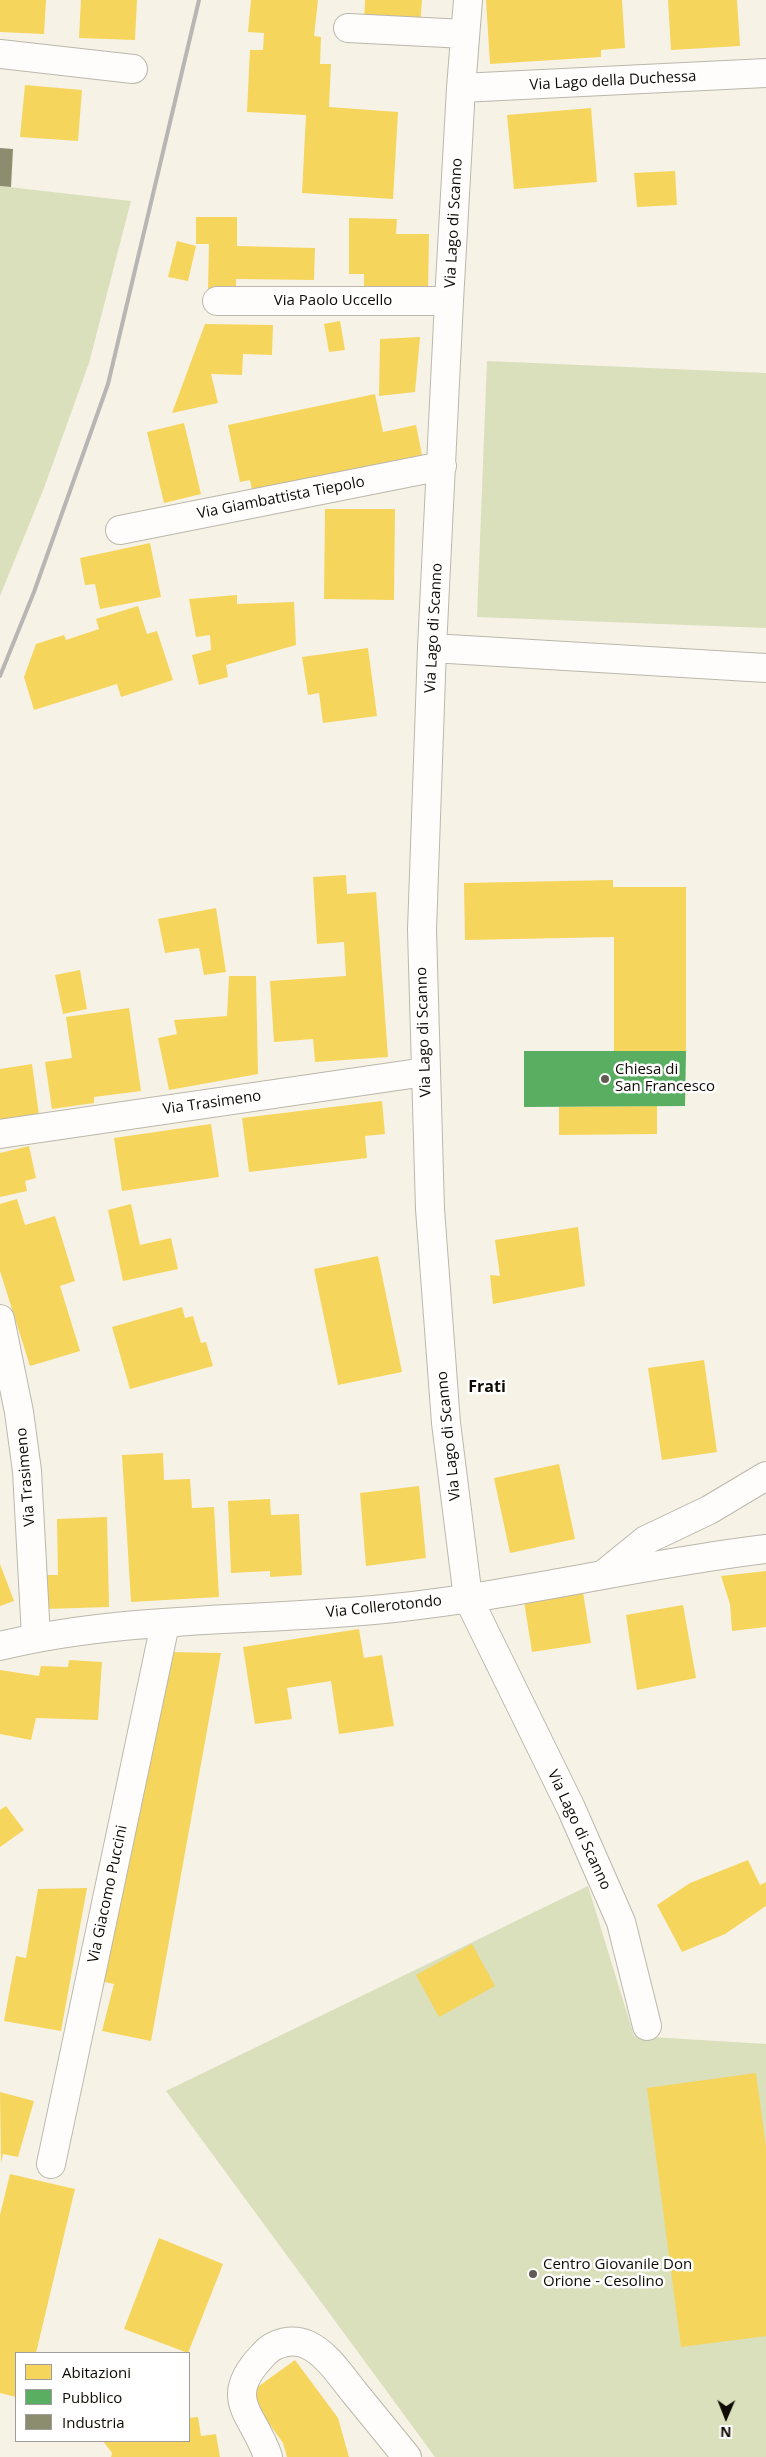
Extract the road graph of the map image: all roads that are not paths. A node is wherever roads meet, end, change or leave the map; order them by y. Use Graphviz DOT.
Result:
graph roads {
  1 [pos="468,0"];
  2 [pos="348,28"];
  3 [pos="465,34"];
  4 [pos="0,54"];
  5 [pos="133,69"];
  6 [pos="766,74"];
  7 [pos="461,88"];
  8 [pos="218,301"];
  9 [pos="449,301"];
  10 [pos="442,466"];
  11 [pos="120,530"];
  12 [pos="432,648"];
  13 [pos="766,668"];
  14 [pos="425,1072"];
  15 [pos="0,1134"];
  16 [pos="0,1319"];
  17 [pos="766,1476"];
  18 [pos="766,1549"];
  19 [pos="604,1574"];
  20 [pos="468,1598"];
  21 [pos="165,1624"];
  22 [pos="36,1637"];
  23 [pos="0,1646"];
  24 [pos="647,2026"];
  25 [pos="51,2164"];
  26 [pos="268,2457"];
  27 [pos="407,2457"];
  1 -- 3 [label="street, Via Lago di Scanno"];
  2 -- 3 [label="street"];
  3 -- 7 [label="street, Via Lago di Scanno"];
  4 -- 5 [label="street"];
  6 -- 7 [label="street, Via Lago della Duchessa"];
  7 -- 9 [label="street, Via Lago di Scanno"];
  8 -- 9 [label="street, Via Paolo Uccello"];
  9 -- 10 [label="street, Via Lago di Scanno"];
  10 -- 11 [label="street, Via Giambattista Tiepolo"];
  10 -- 12 [label="street, Via Lago di Scanno"];
  12 -- 13 [label="street"];
  12 -- 14 [label="street, Via Lago di Scanno"];
  14 -- 15 [label="street, Via Trasimeno"];
  14 -- 20 [label="street, Via Lago di Scanno"];
  16 -- 22 [label="street, Via Trasimeno"];
  17 -- 19 [label="street"];
  18 -- 19 [label="street, Via Collerotondo"];
  19 -- 20 [label="street, Via Collerotondo"];
  20 -- 21 [label="street, Via Collerotondo"];
  20 -- 24 [label="street, Via Lago di Scanno"];
  21 -- 22 [label="street, Via Collerotondo"];
  21 -- 25 [label="street, Via Giacomo Puccini"];
  22 -- 23 [label="street, Via Collerotondo"];
  26 -- 27 [label="street"];
}
